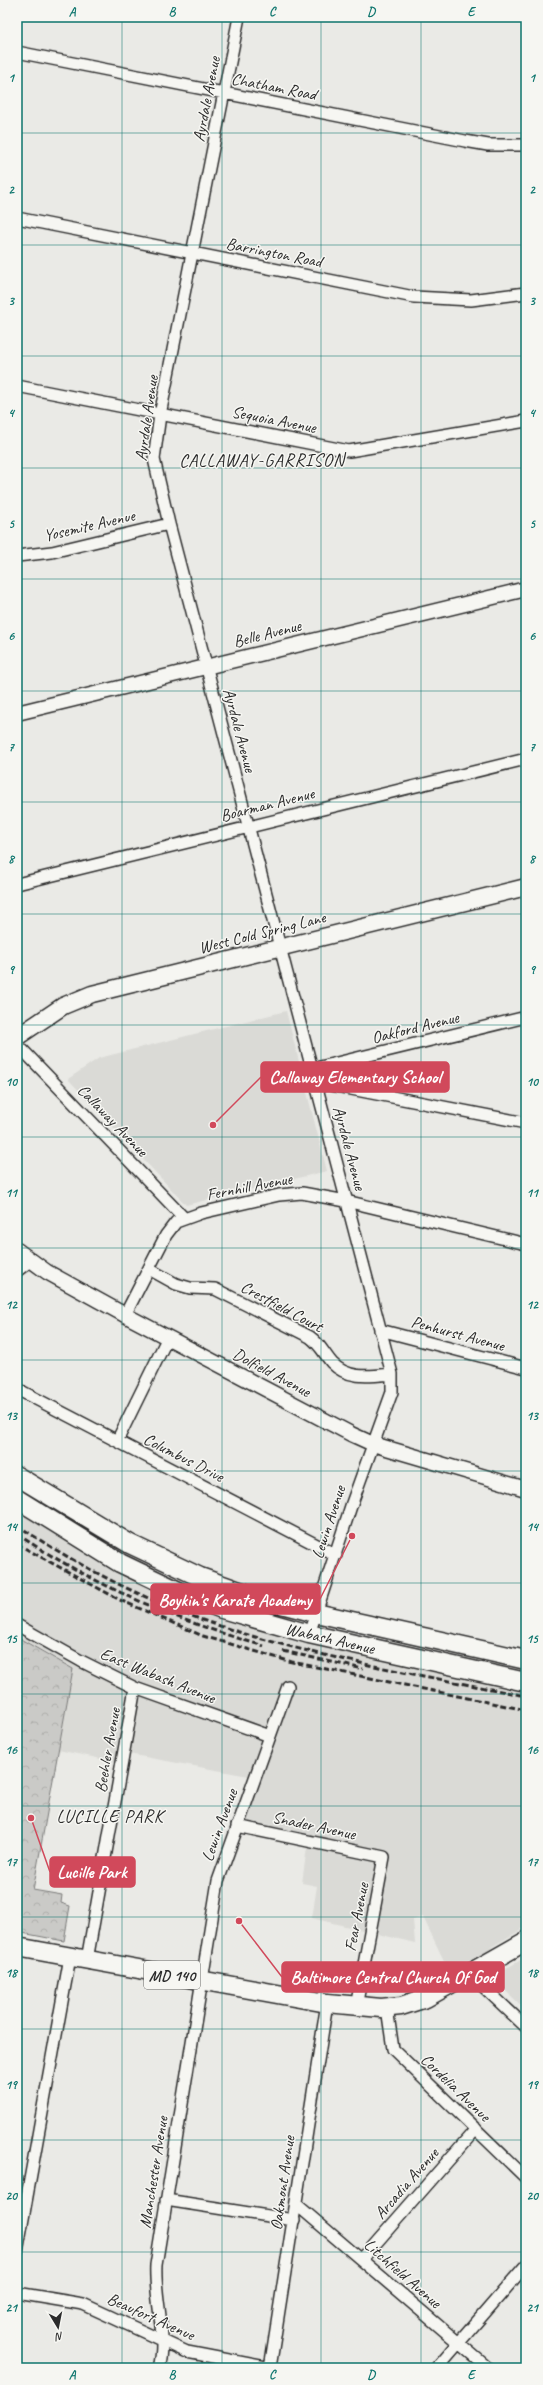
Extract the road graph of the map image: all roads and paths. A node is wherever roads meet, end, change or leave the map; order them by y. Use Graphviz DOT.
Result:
graph roads {
  1 [pos="239,17"];
  2 [pos="17,52"];
  3 [pos="224,93"];
  4 [pos="526,145"];
  5 [pos="17,218"];
  6 [pos="193,253"];
  7 [pos="526,293"];
  8 [pos="17,386"];
  9 [pos="160,415"];
  10 [pos="526,421"];
  11 [pos="169,524"];
  12 [pos="17,556"];
  13 [pos="526,589"];
  14 [pos="206,667"];
  15 [pos="17,713"];
  16 [pos="526,759"];
  17 [pos="248,827"];
  18 [pos="17,884"];
  19 [pos="526,887"];
  20 [pos="280,948"];
  21 [pos="526,1017"];
  22 [pos="17,1036"];
  23 [pos="17,1044"];
  24 [pos="312,1069"];
  25 [pos="315,1082"];
  26 [pos="526,1123"];
  27 [pos="346,1201"];
  28 [pos="184,1218"];
  29 [pos="526,1244"];
  30 [pos="17,1250"];
  31 [pos="30,1261"];
  32 [pos="149,1269"];
  33 [pos="17,1271"];
  34 [pos="125,1315"];
  35 [pos="380,1330"];
  36 [pos="168,1337"];
  37 [pos="526,1368"];
  38 [pos="392,1374"];
  39 [pos="17,1389"];
  40 [pos="117,1441"];
  41 [pos="373,1444"];
  42 [pos="17,1476"];
  43 [pos="526,1489"];
  44 [pos="17,1499"];
  45 [pos="336,1555"];
  46 [pos="316,1613"];
  47 [pos="17,1625"];
  48 [pos="309,1634"];
  49 [pos="526,1660"];
  50 [pos="526,1682"];
  51 [pos="288,1686"];
  52 [pos="136,1688"];
  53 [pos="270,1736"];
  54 [pos="237,1826"];
  55 [pos="384,1857"];
  56 [pos="526,1941"];
  57 [pos="17,1947"];
  58 [pos="79,1958"];
  59 [pos="470,1974"];
  60 [pos="200,1981"];
  61 [pos="327,2003"];
  62 [pos="356,2007"];
  63 [pos="387,2008"];
  64 [pos="526,2027"];
  65 [pos="476,2129"];
  66 [pos="526,2178"];
  67 [pos="166,2200"];
  68 [pos="296,2204"];
  69 [pos="294,2220"];
  70 [pos="17,2252"];
  71 [pos="362,2259"];
  72 [pos="526,2265"];
  73 [pos="17,2293"];
  74 [pos="163,2342"];
  75 [pos="458,2343"];
  76 [pos="159,2368"];
  77 [pos="270,2368"];
  78 [pos="437,2368"];
  79 [pos="488,2368"];
  1 -- 3 [label="street, Ayrdale Avenue"];
  2 -- 3 [label="street, Chatham Road"];
  3 -- 4 [label="street, Chatham Road"];
  3 -- 6 [label="street, Ayrdale Avenue"];
  5 -- 6 [label="street, Barrington Road"];
  6 -- 7 [label="street, Barrington Road"];
  6 -- 9 [label="street, Ayrdale Avenue"];
  8 -- 9 [label="street, Sequoia Avenue"];
  9 -- 10 [label="street, Sequoia Avenue"];
  9 -- 11 [label="street, Ayrdale Avenue"];
  11 -- 12 [label="street, Yosemite Avenue"];
  11 -- 14 [label="street, Ayrdale Avenue"];
  13 -- 14 [label="street, Belle Avenue"];
  14 -- 15 [label="street, Belle Avenue"];
  14 -- 17 [label="street, Ayrdale Avenue"];
  16 -- 17 [label="street, Boarman Avenue"];
  17 -- 18 [label="street, Boarman Avenue"];
  17 -- 20 [label="street, Ayrdale Avenue"];
  19 -- 20 [label="main road, West Cold Spring Lane"];
  20 -- 22 [label="main road, West Cold Spring Lane"];
  20 -- 24 [label="street, Ayrdale Avenue"];
  21 -- 24 [label="street, Oakford Avenue"];
  23 -- 28 [label="street, Callaway Avenue"];
  24 -- 25 [label="street, Ayrdale Avenue"];
  25 -- 26 [label="street"];
  25 -- 27 [label="street, Ayrdale Avenue"];
  27 -- 28 [label="street, Fernhill Avenue"];
  27 -- 29 [label="street, Fernhill Avenue"];
  27 -- 35 [label="street, Ayrdale Avenue"];
  28 -- 32 [label="street, Fernhill Avenue"];
  30 -- 31 [label="street, Dolfield Avenue"];
  31 -- 33 [label="street"];
  31 -- 34 [label="street, Dolfield Avenue"];
  32 -- 34 [label="street, Fernhill Avenue"];
  32 -- 38 [label="street, Crestfield Court"];
  34 -- 36 [label="street, Dolfield Avenue"];
  35 -- 37 [label="street, Penhurst Avenue"];
  35 -- 38 [label="street, Ayrdale Avenue"];
  36 -- 40 [label="street"];
  36 -- 41 [label="street, Dolfield Avenue"];
  38 -- 41 [label="street, Ayrdale Avenue"];
  39 -- 40 [label="street, Columbus Drive"];
  40 -- 45 [label="street, Columbus Drive"];
  41 -- 43 [label="street, Dolfield Avenue"];
  41 -- 45 [label="street, Lewin Avenue"];
  42 -- 46 [label="main road, Wabash Avenue"];
  44 -- 48 [label="main road, Wabash Avenue"];
  45 -- 46 [label="street, Lewin Avenue"];
  46 -- 48 [label="street, Lewin Avenue"];
  46 -- 49 [label="main road, Wabash Avenue"];
  47 -- 52 [label="street, East Wabash Avenue"];
  48 -- 50 [label="main road, Wabash Avenue"];
  51 -- 53 [label="street, Lewin Avenue"];
  52 -- 53 [label="street, East Wabash Avenue"];
  52 -- 58 [label="street, Beehler Avenue"];
  53 -- 54 [label="street, Lewin Avenue"];
  54 -- 55 [label="street, Snader Avenue"];
  54 -- 60 [label="street, Lewin Avenue"];
  55 -- 62 [label="street, Fear Avenue"];
  56 -- 59 [label="main road, MD 140"];
  57 -- 58 [label="main road, MD 140"];
  58 -- 60 [label="main road, MD 140"];
  58 -- 70 [label="street, Beehler Avenue"];
  59 -- 63 [label="main road, MD 140"];
  59 -- 64 [label="street"];
  60 -- 61 [label="main road, MD 140"];
  60 -- 67 [label="street, Manchester Avenue"];
  61 -- 62 [label="main road, MD 140"];
  61 -- 68 [label="street, Oakmont Avenue"];
  62 -- 63 [label="main road, MD 140"];
  63 -- 65 [label="street, Cordelia Avenue"];
  65 -- 66 [label="street, Cordelia Avenue"];
  65 -- 71 [label="street, Arcadia Avenue"];
  67 -- 69 [label="street"];
  67 -- 74 [label="street, Manchester Avenue"];
  68 -- 69 [label="street, Oakmont Avenue"];
  68 -- 71 [label="street, Litchfield Avenue"];
  69 -- 77 [label="street, Oakmont Avenue"];
  71 -- 75 [label="street, Litchfield Avenue"];
  72 -- 75 [label="street"];
  73 -- 74 [label="street, Beaufort Avenue"];
  74 -- 76 [label="street, Manchester Avenue"];
  74 -- 77 [label="street, Beaufort Avenue"];
  75 -- 78 [label="street"];
  75 -- 79 [label="street, Litchfield Avenue"];
}
